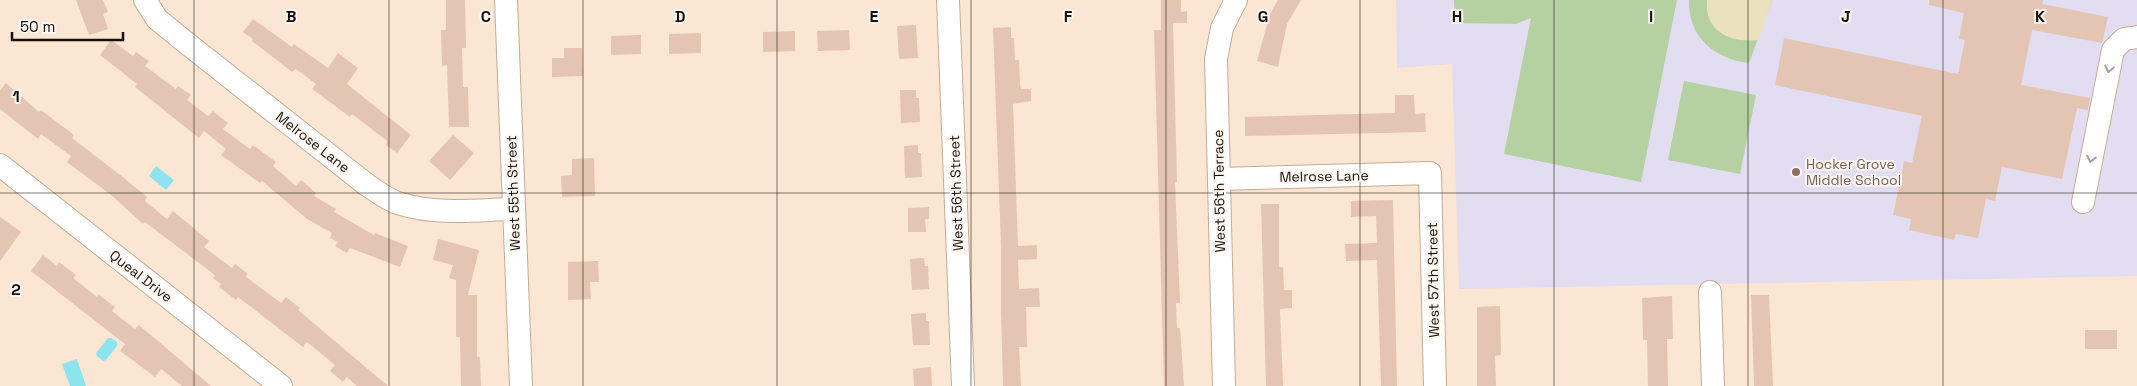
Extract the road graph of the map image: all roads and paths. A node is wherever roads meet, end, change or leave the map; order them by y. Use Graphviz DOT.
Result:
graph roads {
  1 [pos="145,0"];
  2 [pos="506,0"];
  3 [pos="948,0"];
  4 [pos="1236,0"];
  5 [pos="2137,37"];
  6 [pos="0,165"];
  7 [pos="1430,173"];
  8 [pos="1219,179"];
  9 [pos="2083,202"];
  10 [pos="513,209"];
  11 [pos="1710,292"];
  12 [pos="281,386"];
  13 [pos="521,386"];
  14 [pos="963,386"];
  15 [pos="1224,386"];
  16 [pos="1435,386"];
  17 [pos="1713,386"];
  1 -- 10 [label="street, Melrose Lane"];
  2 -- 10 [label="street, West 55th Street"];
  3 -- 14 [label="street, West 56th Street"];
  4 -- 8 [label="street, West 56th Terrace"];
  5 -- 9 [label="street, one-way"];
  6 -- 12 [label="street, Queal Drive"];
  7 -- 8 [label="street, Melrose Lane"];
  7 -- 16 [label="street, West 57th Street"];
  8 -- 15 [label="street, West 56th Terrace"];
  10 -- 13 [label="street, West 55th Street"];
  11 -- 17 [label="street"];
}
